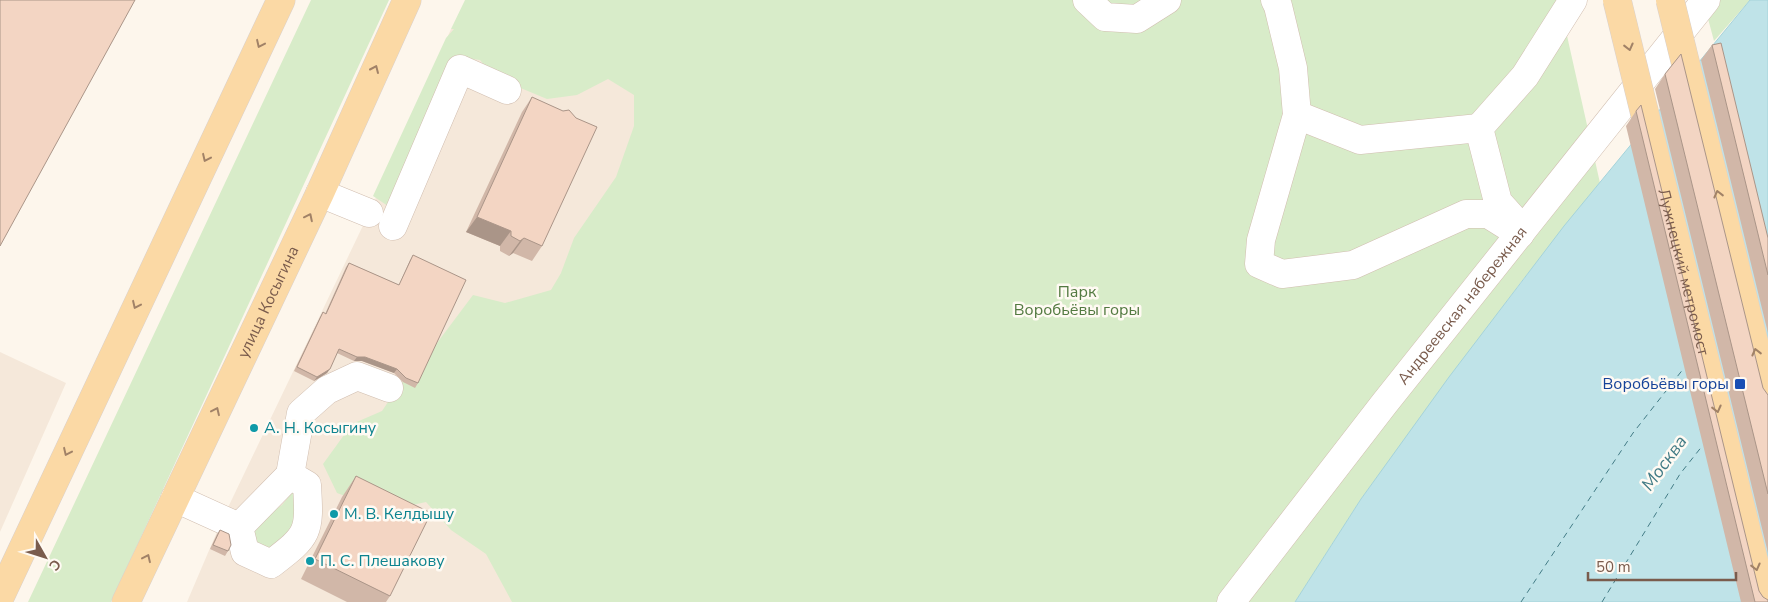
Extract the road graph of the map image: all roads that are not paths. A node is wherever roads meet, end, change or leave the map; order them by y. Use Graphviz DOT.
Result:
graph roads {
  1 [pos="281,0"];
  2 [pos="406,0"];
  3 [pos="1087,0"];
  4 [pos="1167,0"];
  5 [pos="1275,0"];
  6 [pos="1574,0"];
  7 [pos="1617,0"];
  8 [pos="1670,0"];
  9 [pos="1701,5"];
  10 [pos="507,90"];
  11 [pos="1298,115"];
  12 [pos="1478,128"];
  13 [pos="320,193"];
  14 [pos="1522,232"];
  15 [pos="389,388"];
  16 [pos="1768,399"];
  17 [pos="290,474"];
  18 [pos="175,498"];
  19 [pos="239,527"];
  20 [pos="0,595"];
  21 [pos="126,602"];
  22 [pos="1230,602"];
  23 [pos="1764,602"];
  1 -- 20 [label="main road, one-way"];
  13 -- 2 [label="main road, улица Косыгина, one-way"];
  3 -- 4 [label="lane"];
  5 -- 11 [label="lane"];
  6 -- 12 [label="lane"];
  7 -- 23 [label="main road, Лужнецкий метромост, one-way, bridge"];
  16 -- 8 [label="main road, one-way, bridge"];
  9 -- 14 [label="lane, Андреевская набережная"];
  10 -- 13 [label="lane"];
  11 -- 12 [label="lane"];
  11 -- 14 [label="lane"];
  12 -- 14 [label="lane"];
  18 -- 13 [label="main road, улица Косыгина, one-way"];
  14 -- 22 [label="lane, Андреевская набережная"];
  15 -- 17 [label="lane"];
  17 -- 19 [label="lane"];
  17 -- 19 [label="lane"];
  18 -- 19 [label="lane"];
  21 -- 18 [label="main road, улица Косыгина, one-way"];
}
